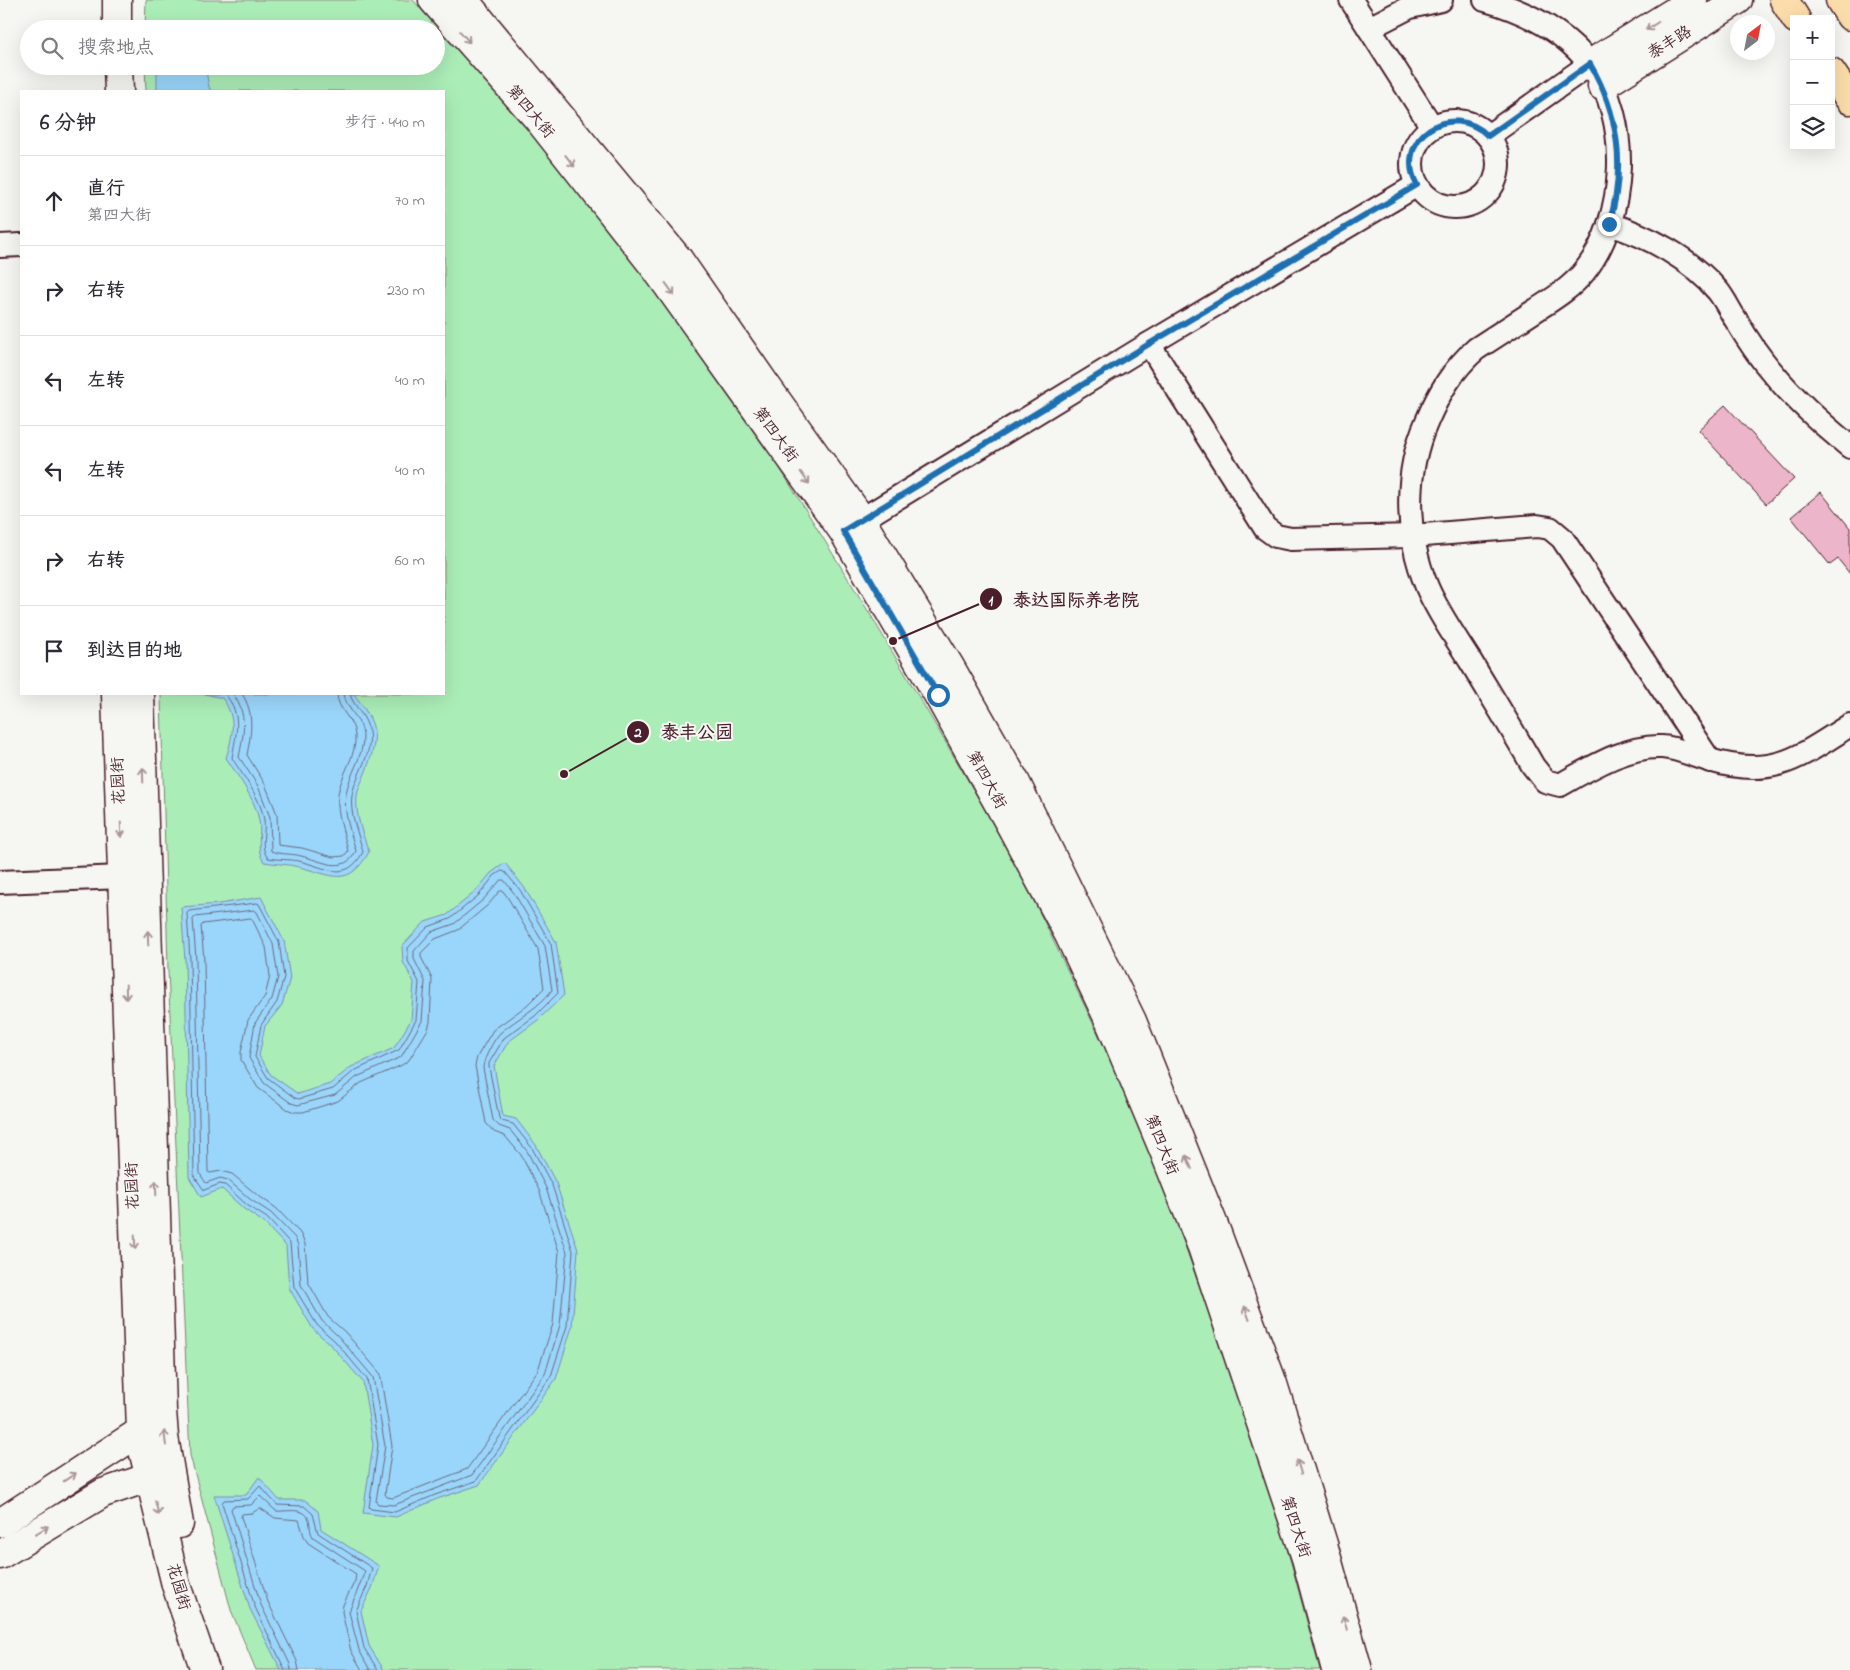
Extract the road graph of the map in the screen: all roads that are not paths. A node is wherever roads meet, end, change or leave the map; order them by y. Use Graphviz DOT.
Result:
graph roads {
  1 [pos="98,0"];
  2 [pos="116,0"];
  3 [pos="433,0"];
  4 [pos="464,0"];
  5 [pos="1351,0"];
  6 [pos="1441,0"];
  7 [pos="1485,0"];
  8 [pos="1693,0"];
  9 [pos="1738,0"];
  10 [pos="1784,0"];
  11 [pos="1840,0"];
  12 [pos="1793,15"];
  13 [pos="1850,16"];
  14 [pos="99,20"];
  15 [pos="117,20"];
  16 [pos="1369,28"];
  17 [pos="100,75"];
  18 [pos="118,75"];
  19 [pos="1596,75"];
  20 [pos="1835,78"];
  21 [pos="100,90"];
  22 [pos="119,90"];
  23 [pos="1850,100"];
  24 [pos="1432,127"];
  25 [pos="1488,136"];
  26 [pos="1417,185"];
  27 [pos="1609,224"];
  28 [pos="20,245"];
  29 [pos="0,246"];
  30 [pos="1149,344"];
  31 [pos="1850,446"];
  32 [pos="852,526"];
  33 [pos="1412,536"];
  34 [pos="116,695"];
  35 [pos="140,695"];
  36 [pos="1850,725"];
  37 [pos="1710,760"];
  38 [pos="122,878"];
  39 [pos="0,882"];
  40 [pos="141,1431"];
  41 [pos="150,1477"];
  42 [pos="0,1523"];
  43 [pos="0,1555"];
  44 [pos="205,1670"];
  45 [pos="226,1670"];
  46 [pos="1336,1670"];
  47 [pos="1358,1670"];
  1 -- 14 [label="street"];
  2 -- 15 [label="street"];
  3 -- 32 [label="street, 第四大街, one-way"];
  4 -- 32 [label="street, 第四大街"];
  5 -- 16 [label="street"];
  6 -- 16 [label="street"];
  7 -- 19 [label="street"];
  8 -- 19 [label="street, 泰丰路, one-way"];
  9 -- 19 [label="street, 泰丰路"];
  10 -- 12 [label="main road"];
  11 -- 13 [label="main road"];
  16 -- 24 [label="street"];
  17 -- 21 [label="street"];
  18 -- 22 [label="street"];
  19 -- 25 [label="street"];
  19 -- 27 [label="street"];
  20 -- 23 [label="main road"];
  24 -- 25 [label="street"];
  24 -- 26 [label="street"];
  25 -- 26 [label="street"];
  26 -- 30 [label="street"];
  27 -- 31 [label="street"];
  27 -- 33 [label="street"];
  28 -- 29 [label="street"];
  30 -- 32 [label="street"];
  30 -- 33 [label="street"];
  32 -- 46 [label="street, 第四大街"];
  47 -- 32 [label="street, 第四大街, one-way"];
  33 -- 37 [label="street"];
  33 -- 37 [label="street"];
  34 -- 38 [label="street, 花园街, one-way"];
  45 -- 35 [label="street, 花园街, one-way"];
  36 -- 37 [label="street"];
  38 -- 39 [label="street"];
  38 -- 40 [label="street, 花园街, one-way"];
  40 -- 41 [label="street, 花园街"];
  42 -- 40 [label="street, one-way"];
  43 -- 41 [label="street, one-way"];
  41 -- 44 [label="street, 花园街, one-way"];
}
